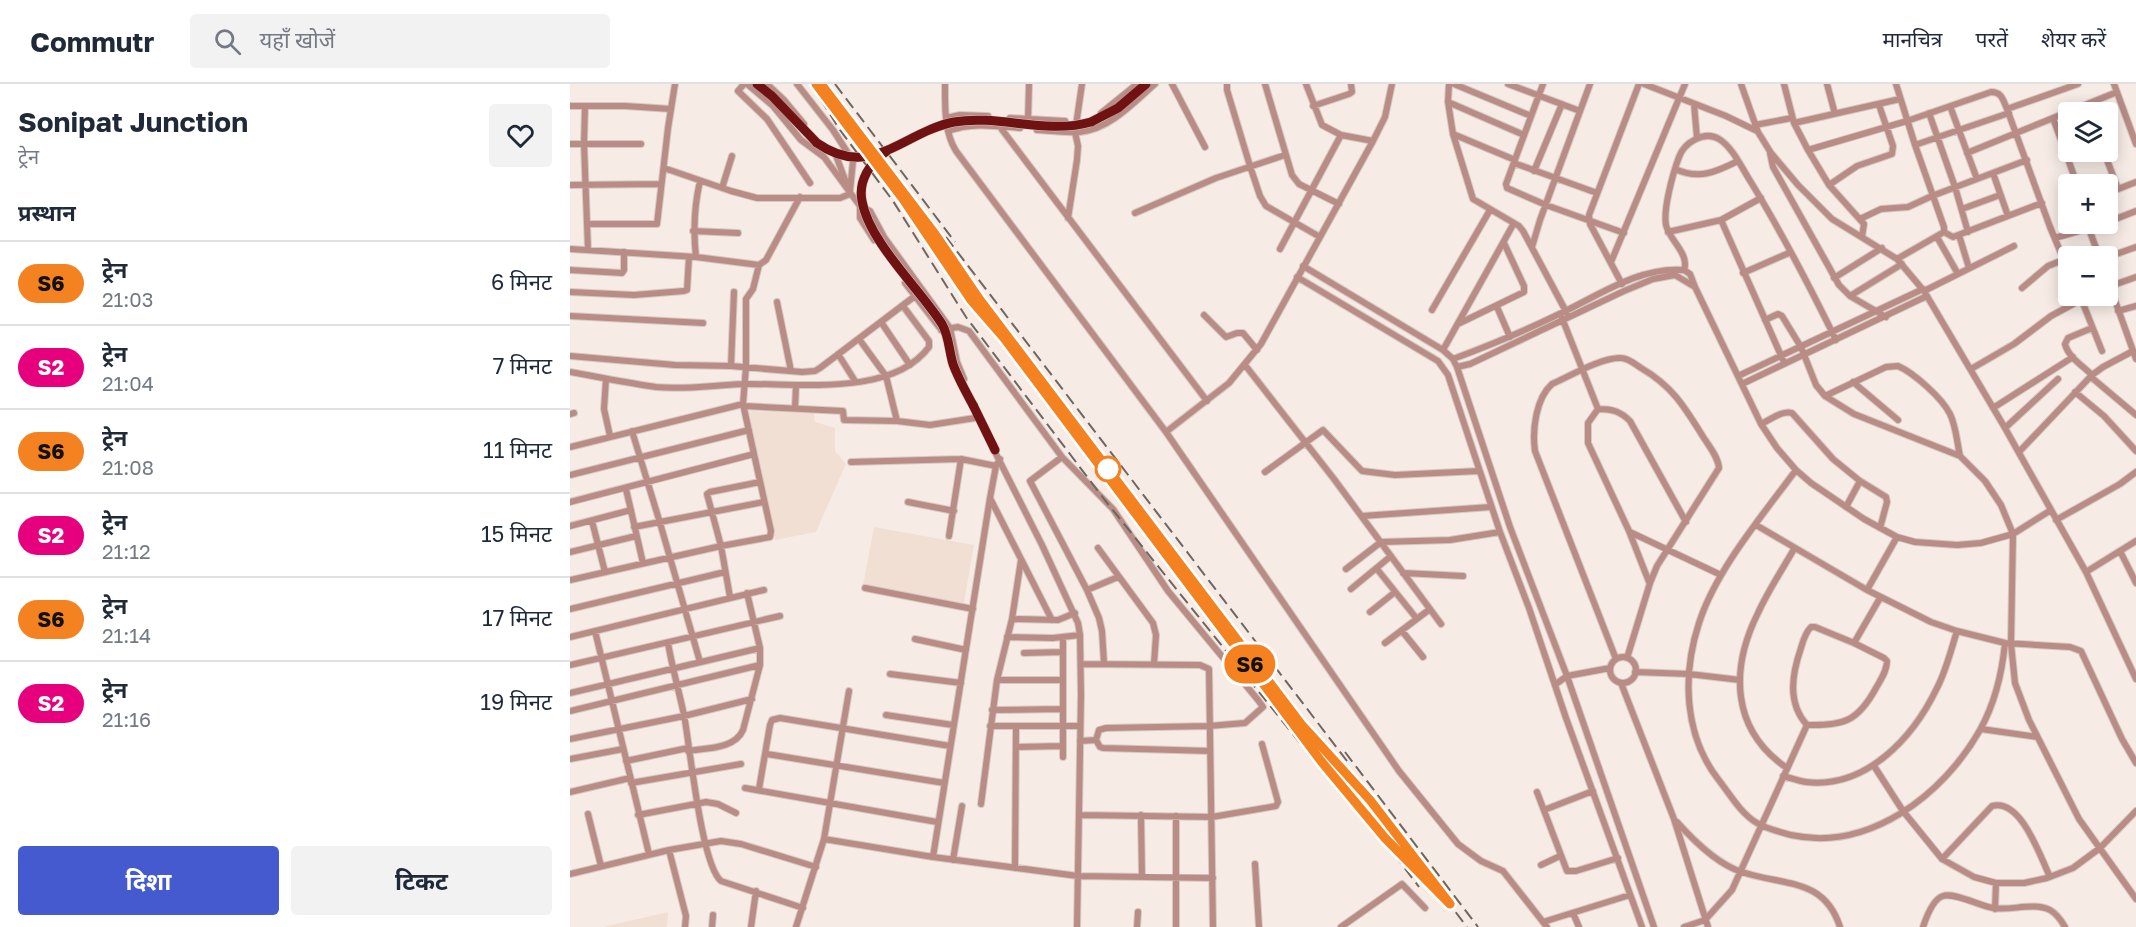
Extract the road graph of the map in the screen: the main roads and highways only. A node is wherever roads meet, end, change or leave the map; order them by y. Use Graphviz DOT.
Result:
graph roads {
  1 [pos="757,84"];
  2 [pos="1146,84"];
  3 [pos="887,151"];
  4 [pos="998,454"];
  1 -- 3 [label="highway, bridge"];
  2 -- 3 [label="highway, bridge"];
  3 -- 4 [label="highway, bridge"];
}
